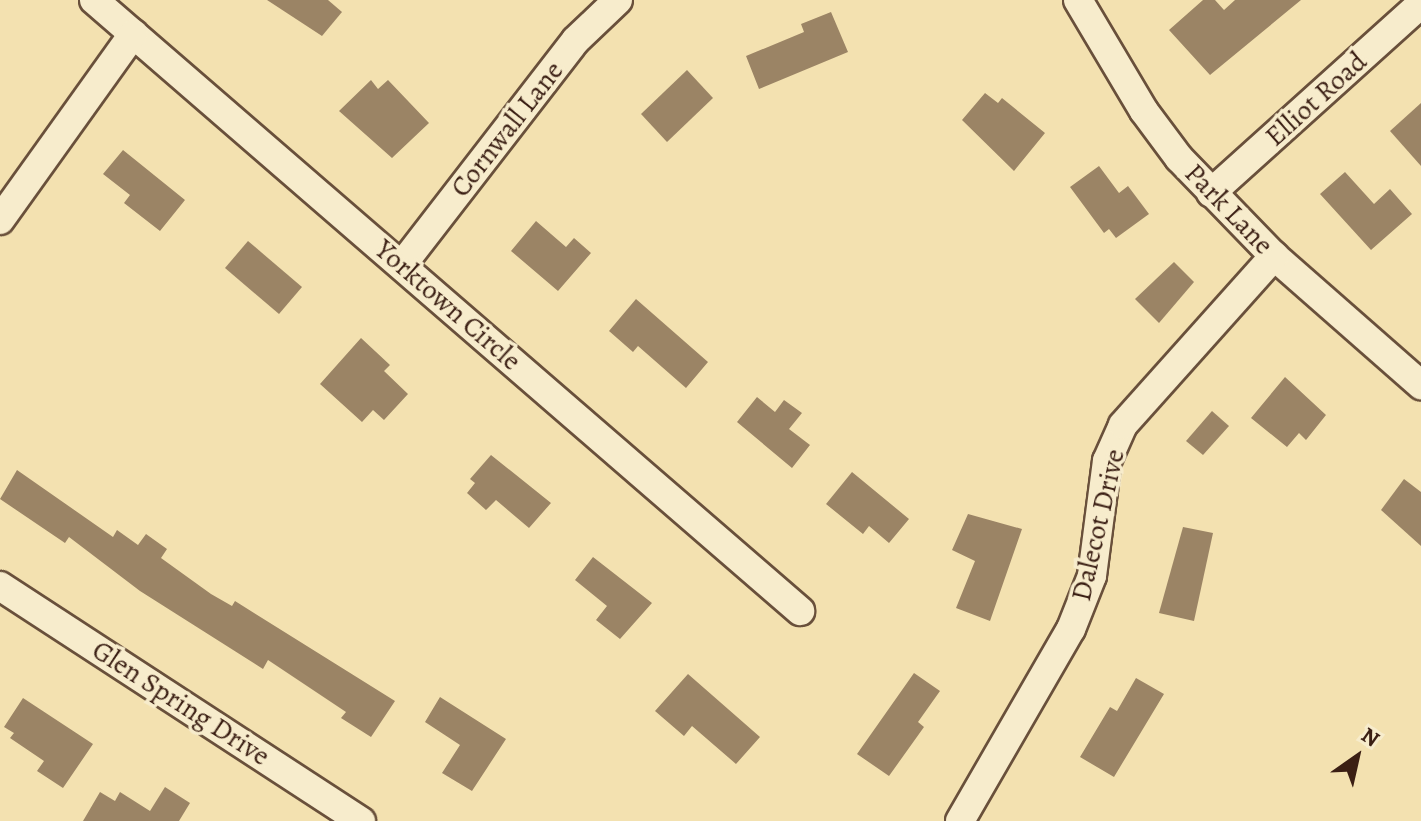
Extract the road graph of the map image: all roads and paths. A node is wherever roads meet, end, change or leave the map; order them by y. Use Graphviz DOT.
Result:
graph roads {
  1 [pos="94,0"];
  2 [pos="618,0"];
  3 [pos="1078,0"];
  4 [pos="1421,4"];
  5 [pos="133,34"];
  6 [pos="1211,193"];
  7 [pos="0,220"];
  8 [pos="1274,256"];
  9 [pos="402,265"];
  10 [pos="1421,385"];
  11 [pos="0,586"];
  12 [pos="800,611"];
  13 [pos="361,821"];
  14 [pos="960,821"];
  1 -- 5 [label="street, Yorktown Circle"];
  2 -- 9 [label="street, Cornwall Lane"];
  3 -- 6 [label="street, Park Lane"];
  4 -- 6 [label="street, Elliot Road"];
  5 -- 7 [label="street"];
  5 -- 9 [label="street, Yorktown Circle"];
  6 -- 8 [label="street, Park Lane"];
  8 -- 10 [label="street, Park Lane"];
  8 -- 14 [label="street, Dalecot Drive"];
  9 -- 12 [label="street, Yorktown Circle"];
  11 -- 13 [label="street, Glen Spring Drive"];
}
